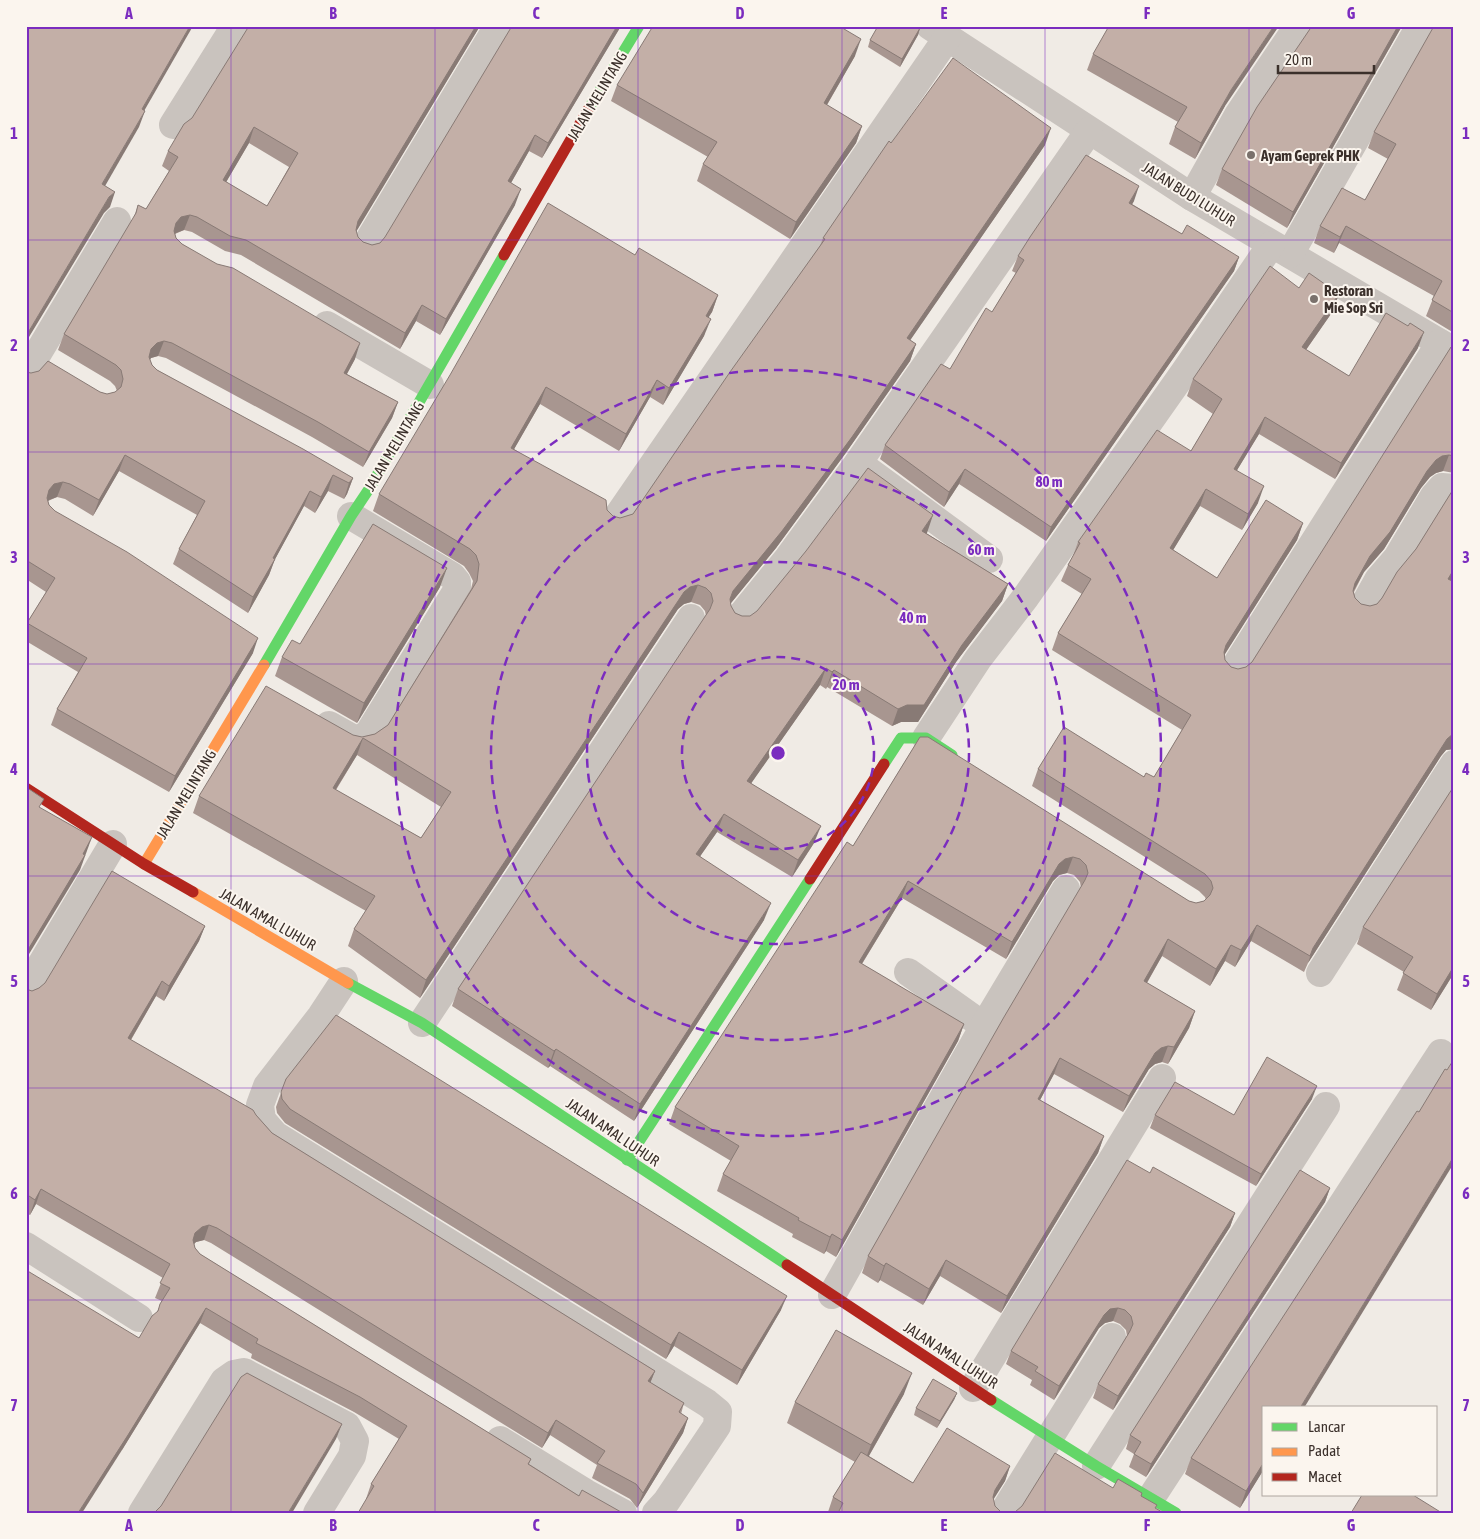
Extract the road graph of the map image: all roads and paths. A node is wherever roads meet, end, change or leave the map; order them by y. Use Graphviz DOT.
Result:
graph roads {
  1 [pos="235,26"];
  2 [pos="498,26"];
  3 [pos="639,26"];
  4 [pos="1298,26"];
  5 [pos="1420,26"];
  6 [pos="938,32"];
  7 [pos="173,125"];
  8 [pos="1089,131"];
  9 [pos="1192,197"];
  10 [pos="117,221"];
  11 [pos="366,245"];
  12 [pos="1280,249"];
  13 [pos="310,315"];
  14 [pos="1447,347"];
  15 [pos="32,365"];
  16 [pos="61,370"];
  17 [pos="430,385"];
  18 [pos="858,463"];
  19 [pos="345,475"];
  20 [pos="1454,488"];
  21 [pos="369,489"];
  22 [pos="351,516"];
  23 [pos="615,520"];
  24 [pos="989,560"];
  25 [pos="1363,607"];
  26 [pos="691,618"];
  27 [pos="739,618"];
  28 [pos="1234,670"];
  29 [pos="254,682"];
  30 [pos="279,696"];
  31 [pos="304,710"];
  32 [pos="926,738"];
  33 [pos="959,759"];
  34 [pos="1454,764"];
  35 [pos="26,788"];
  36 [pos="113,844"];
  37 [pos="144,864"];
  38 [pos="1066,889"];
  39 [pos="908,972"];
  40 [pos="1320,973"];
  41 [pos="344,981"];
  42 [pos="26,990"];
  43 [pos="422,1023"];
  44 [pos="984,1026"];
  45 [pos="1440,1053"];
  46 [pos="1162,1078"];
  47 [pos="1326,1106"];
  48 [pos="627,1160"];
  49 [pos="26,1246"];
  50 [pos="832,1295"];
  51 [pos="139,1318"];
  52 [pos="1112,1337"];
  53 [pos="973,1388"];
  54 [pos="478,1426"];
  55 [pos="1051,1437"];
  56 [pos="1096,1466"];
  57 [pos="1164,1508"];
  58 [pos="142,1513"];
  59 [pos="317,1513"];
  60 [pos="623,1513"];
  61 [pos="656,1513"];
  62 [pos="1003,1513"];
  1 -- 7 [label="street"];
  2 -- 11 [label="street"];
  3 -- 17 [label="street, JALAN MELINTANG"];
  4 -- 9 [label="street"];
  5 -- 12 [label="street"];
  6 -- 8 [label="street, JALAN BUDI LUHUR"];
  6 -- 23 [label="street"];
  8 -- 9 [label="street, JALAN BUDI LUHUR"];
  8 -- 18 [label="street"];
  9 -- 12 [label="street, JALAN BUDI LUHUR"];
  10 -- 15 [label="street"];
  12 -- 14 [label="street, JALAN BUDI LUHUR"];
  12 -- 32 [label="street"];
  13 -- 17 [label="street"];
  14 -- 28 [label="street"];
  15 -- 16 [label="street"];
  17 -- 21 [label="street, JALAN MELINTANG"];
  18 -- 24 [label="street"];
  18 -- 27 [label="street"];
  19 -- 21 [label="street"];
  20 -- 25 [label="street"];
  21 -- 22 [label="street, JALAN MELINTANG"];
  22 -- 29 [label="street, JALAN MELINTANG"];
  22 -- 31 [label="street"];
  26 -- 43 [label="street"];
  29 -- 30 [label="street"];
  29 -- 37 [label="street, JALAN MELINTANG"];
  32 -- 33 [label="street"];
  32 -- 48 [label="street"];
  34 -- 40 [label="street"];
  35 -- 36 [label="street, JALAN AMAL LUHUR"];
  36 -- 37 [label="street, JALAN AMAL LUHUR"];
  36 -- 42 [label="street"];
  37 -- 41 [label="street, JALAN AMAL LUHUR"];
  38 -- 44 [label="street"];
  39 -- 44 [label="street"];
  41 -- 43 [label="street, JALAN AMAL LUHUR"];
  41 -- 61 [label="street"];
  43 -- 48 [label="street, JALAN AMAL LUHUR"];
  44 -- 50 [label="street"];
  45 -- 57 [label="street"];
  46 -- 53 [label="street"];
  47 -- 56 [label="street"];
  48 -- 50 [label="street, JALAN AMAL LUHUR"];
  49 -- 51 [label="street"];
  50 -- 53 [label="street, JALAN AMAL LUHUR"];
  52 -- 55 [label="street"];
  53 -- 55 [label="street, JALAN AMAL LUHUR"];
  54 -- 60 [label="street"];
  55 -- 56 [label="street, JALAN AMAL LUHUR"];
  55 -- 62 [label="street"];
  56 -- 57 [label="street, JALAN AMAL LUHUR"];
  58 -- 59 [label="street"];
}
